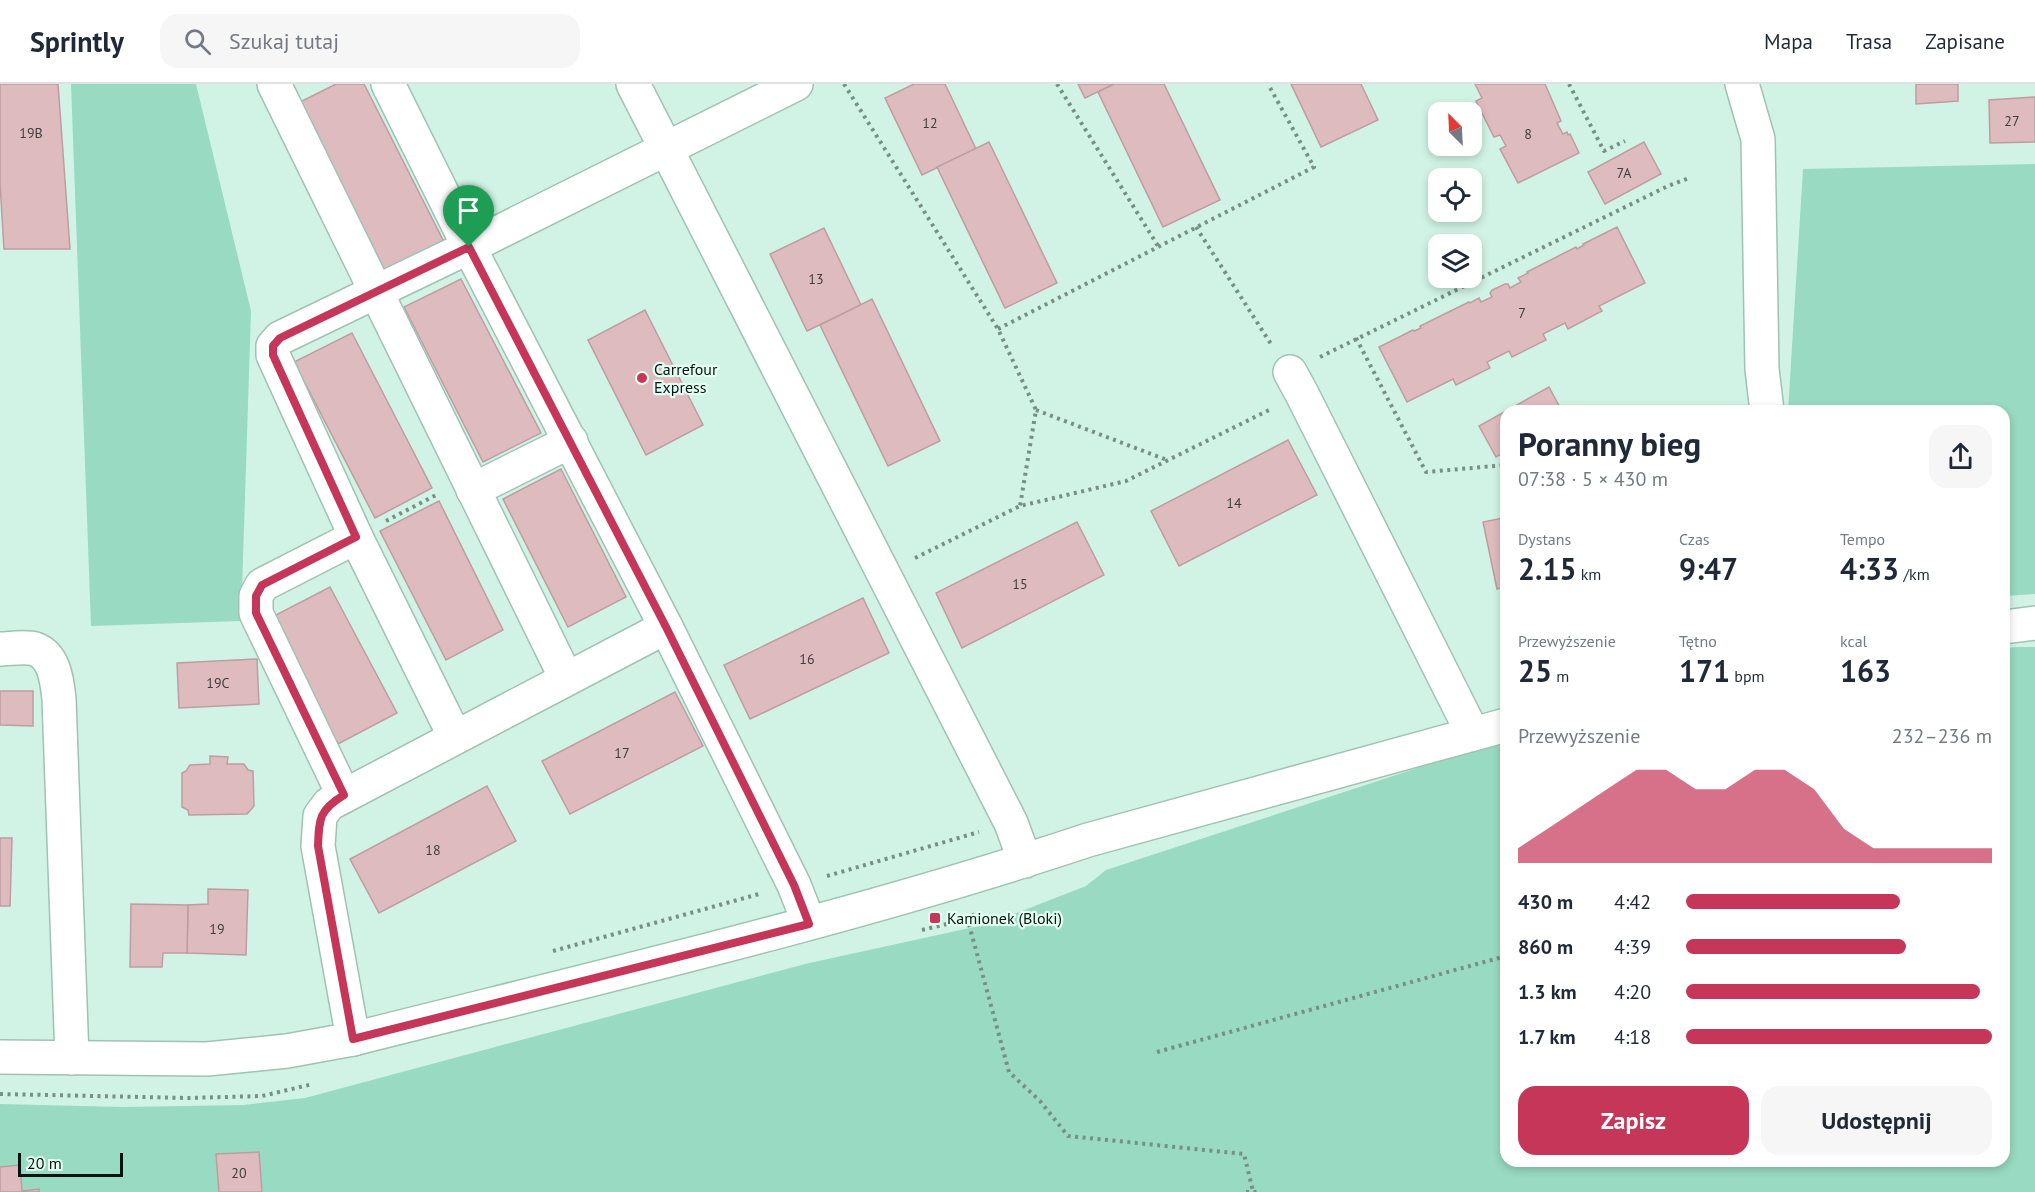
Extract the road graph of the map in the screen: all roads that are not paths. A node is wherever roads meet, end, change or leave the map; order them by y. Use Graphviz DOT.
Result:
graph roads {
  1 [pos="274,84"];
  2 [pos="388,84"];
  3 [pos="633,84"];
  4 [pos="796,84"];
  5 [pos="1742,84"];
  6 [pos="666,148"];
  7 [pos="469,247"];
  8 [pos="376,292"];
  9 [pos="1296,383"];
  10 [pos="1766,405"];
  11 [pos="571,441"];
  12 [pos="470,484"];
  13 [pos="356,537"];
  14 [pos="666,627"];
  15 [pos="0,649"];
  16 [pos="566,678"];
  17 [pos="1500,727"];
  18 [pos="1473,734"];
  19 [pos="455,736"];
  20 [pos="344,795"];
  21 [pos="1025,861"];
  22 [pos="809,924"];
  23 [pos="353,1039"];
  24 [pos="0,1056"];
  25 [pos="72,1058"];
  1 -- 8 [label="street"];
  2 -- 7 [label="street"];
  3 -- 6 [label="street"];
  4 -- 6 [label="street"];
  5 -- 10 [label="street"];
  6 -- 7 [label="street"];
  6 -- 21 [label="street"];
  7 -- 8 [label="street"];
  7 -- 11 [label="street"];
  8 -- 12 [label="street"];
  8 -- 13 [label="street"];
  9 -- 18 [label="street"];
  11 -- 12 [label="street"];
  11 -- 14 [label="street"];
  12 -- 16 [label="street"];
  13 -- 19 [label="street"];
  13 -- 20 [label="street"];
  14 -- 16 [label="street"];
  14 -- 22 [label="street"];
  15 -- 25 [label="street"];
  16 -- 19 [label="street"];
  17 -- 18 [label="street"];
  18 -- 21 [label="street"];
  19 -- 20 [label="street"];
  20 -- 23 [label="street"];
  21 -- 22 [label="street"];
  22 -- 23 [label="street"];
  23 -- 25 [label="street"];
  24 -- 25 [label="street"];
}
